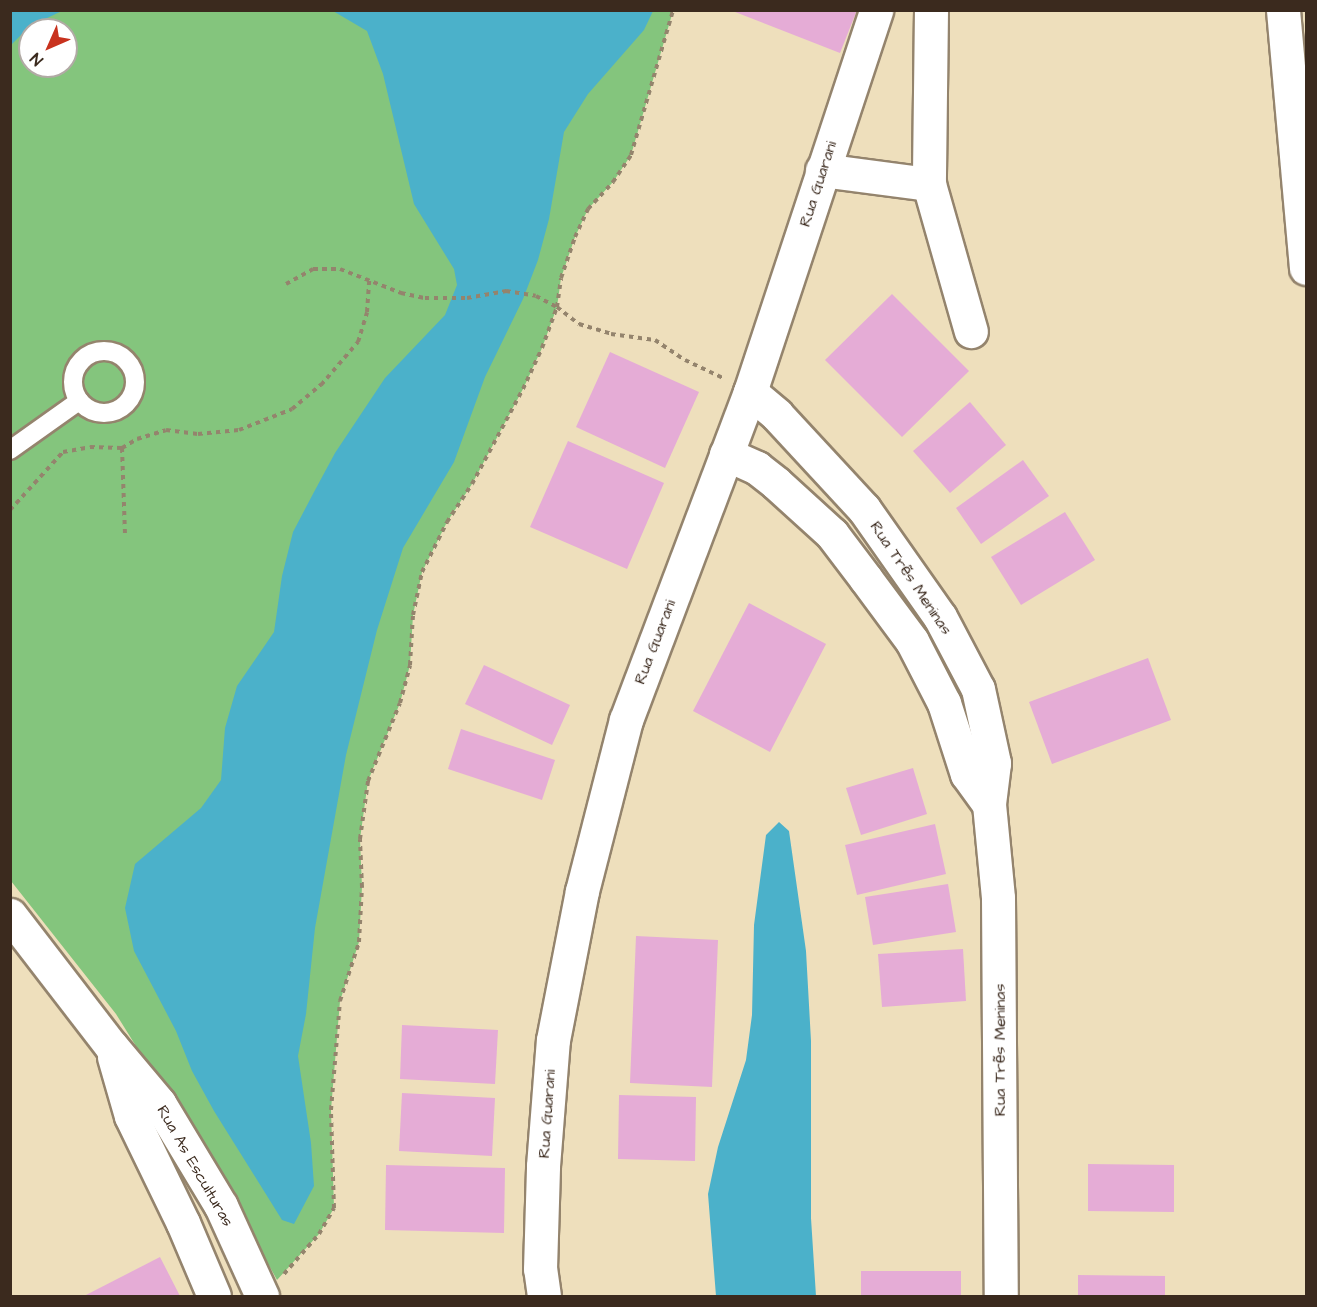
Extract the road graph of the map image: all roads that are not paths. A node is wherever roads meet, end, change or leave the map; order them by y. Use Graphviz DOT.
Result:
graph roads {
  1 [pos="876,10"];
  2 [pos="931,10"];
  3 [pos="1283,10"];
  4 [pos="822,170"];
  5 [pos="929,184"];
  6 [pos="1306,268"];
  7 [pos="971,331"];
  8 [pos="750,392"];
  9 [pos="80,401"];
  10 [pos="10,450"];
  11 [pos="726,454"];
  12 [pos="989,804"];
  13 [pos="10,915"];
  14 [pos="111,1046"];
  15 [pos="270,1288"];
  16 [pos="214,1296"];
  17 [pos="544,1296"];
  18 [pos="1001,1296"];
  1 -- 4 [label="street, Rua Guarani"];
  2 -- 5 [label="street"];
  3 -- 6 [label="street"];
  4 -- 5 [label="street"];
  4 -- 8 [label="street, Rua Guarani"];
  5 -- 7 [label="street"];
  8 -- 11 [label="street, Rua Guarani"];
  8 -- 12 [label="street, Rua Trẽs Meninas"];
  9 -- 10 [label="lane"];
  11 -- 12 [label="street, Rua Trẽs Meninas"];
  11 -- 17 [label="street, Rua Guarani"];
  12 -- 18 [label="street, Rua Trẽs Meninas"];
  13 -- 14 [label="street, Rua As Esculturas"];
  14 -- 15 [label="street, Rua As Esculturas"];
  14 -- 16 [label="street, Rua As Esculturas"];
}
